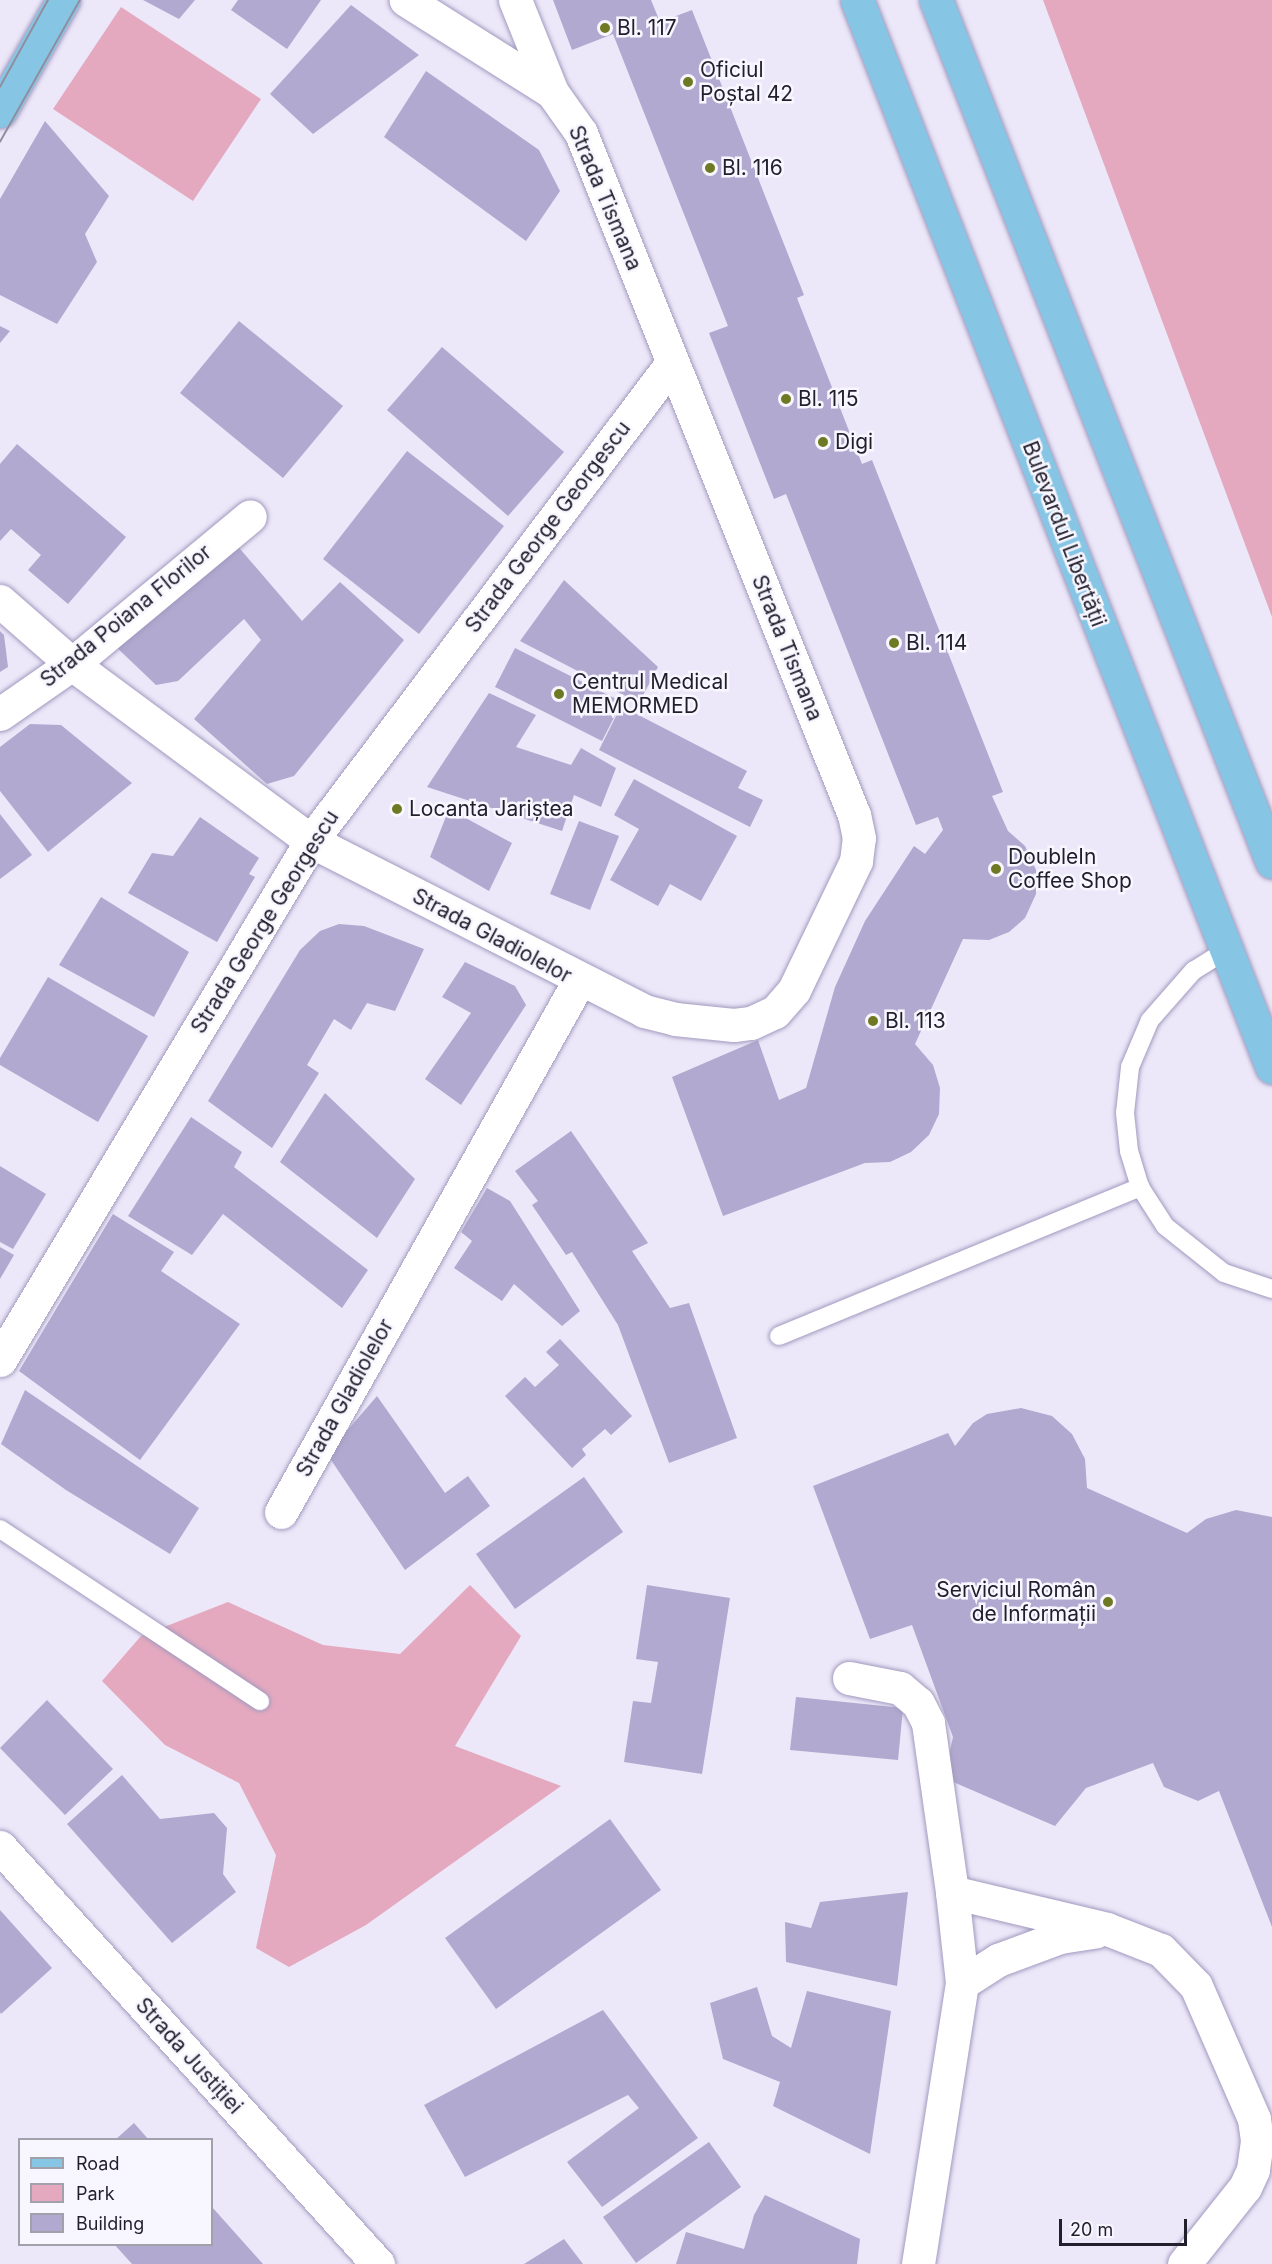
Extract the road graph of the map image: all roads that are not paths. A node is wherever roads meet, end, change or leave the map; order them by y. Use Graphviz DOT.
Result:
graph roads {
  1 [pos="63,0"];
  2 [pos="406,0"];
  3 [pos="514,0"];
  4 [pos="857,0"];
  5 [pos="936,0"];
  6 [pos="552,92"];
  7 [pos="0,111"];
  8 [pos="672,363"];
  9 [pos="250,516"];
  10 [pos="0,601"];
  11 [pos="72,664"];
  12 [pos="0,714"];
  13 [pos="311,841"];
  14 [pos="1272,862"];
  15 [pos="1225,951"];
  16 [pos="580,979"];
  17 [pos="1272,1067"];
  18 [pos="1140,1187"];
  19 [pos="1272,1289"];
  20 [pos="779,1336"];
  21 [pos="0,1360"];
  22 [pos="281,1512"];
  23 [pos="0,1529"];
  24 [pos="849,1678"];
  25 [pos="260,1701"];
  26 [pos="0,1847"];
  27 [pos="952,1892"];
  28 [pos="1107,1929"];
  29 [pos="962,1983"];
  30 [pos="378,2264"];
  31 [pos="918,2264"];
  32 [pos="1184,2264"];
  1 -- 7 [label="main road"];
  2 -- 6 [label="street, Strada Tismana"];
  3 -- 6 [label="street, Strada Tismana"];
  4 -- 15 [label="main road, Bulevardul Libertății"];
  5 -- 14 [label="main road"];
  6 -- 8 [label="street, Strada Tismana"];
  8 -- 13 [label="street, Strada George Georgescu"];
  8 -- 16 [label="street, Strada Tismana"];
  9 -- 11 [label="street, Strada Poiana Florilor"];
  10 -- 11 [label="street, Strada Gladiolelor"];
  11 -- 12 [label="street, Strada Poiana Florilor"];
  11 -- 13 [label="street, Strada Gladiolelor"];
  13 -- 16 [label="street, Strada Gladiolelor"];
  13 -- 21 [label="street, Strada George Georgescu"];
  15 -- 17 [label="main road, Bulevardul Libertății"];
  15 -- 18 [label="lane"];
  16 -- 22 [label="street, Strada Gladiolelor"];
  18 -- 19 [label="lane"];
  18 -- 20 [label="lane"];
  23 -- 25 [label="lane"];
  24 -- 27 [label="street"];
  26 -- 30 [label="street, Strada Justiției"];
  27 -- 28 [label="street"];
  27 -- 29 [label="street"];
  28 -- 29 [label="street"];
  28 -- 32 [label="street"];
  29 -- 31 [label="street"];
}
